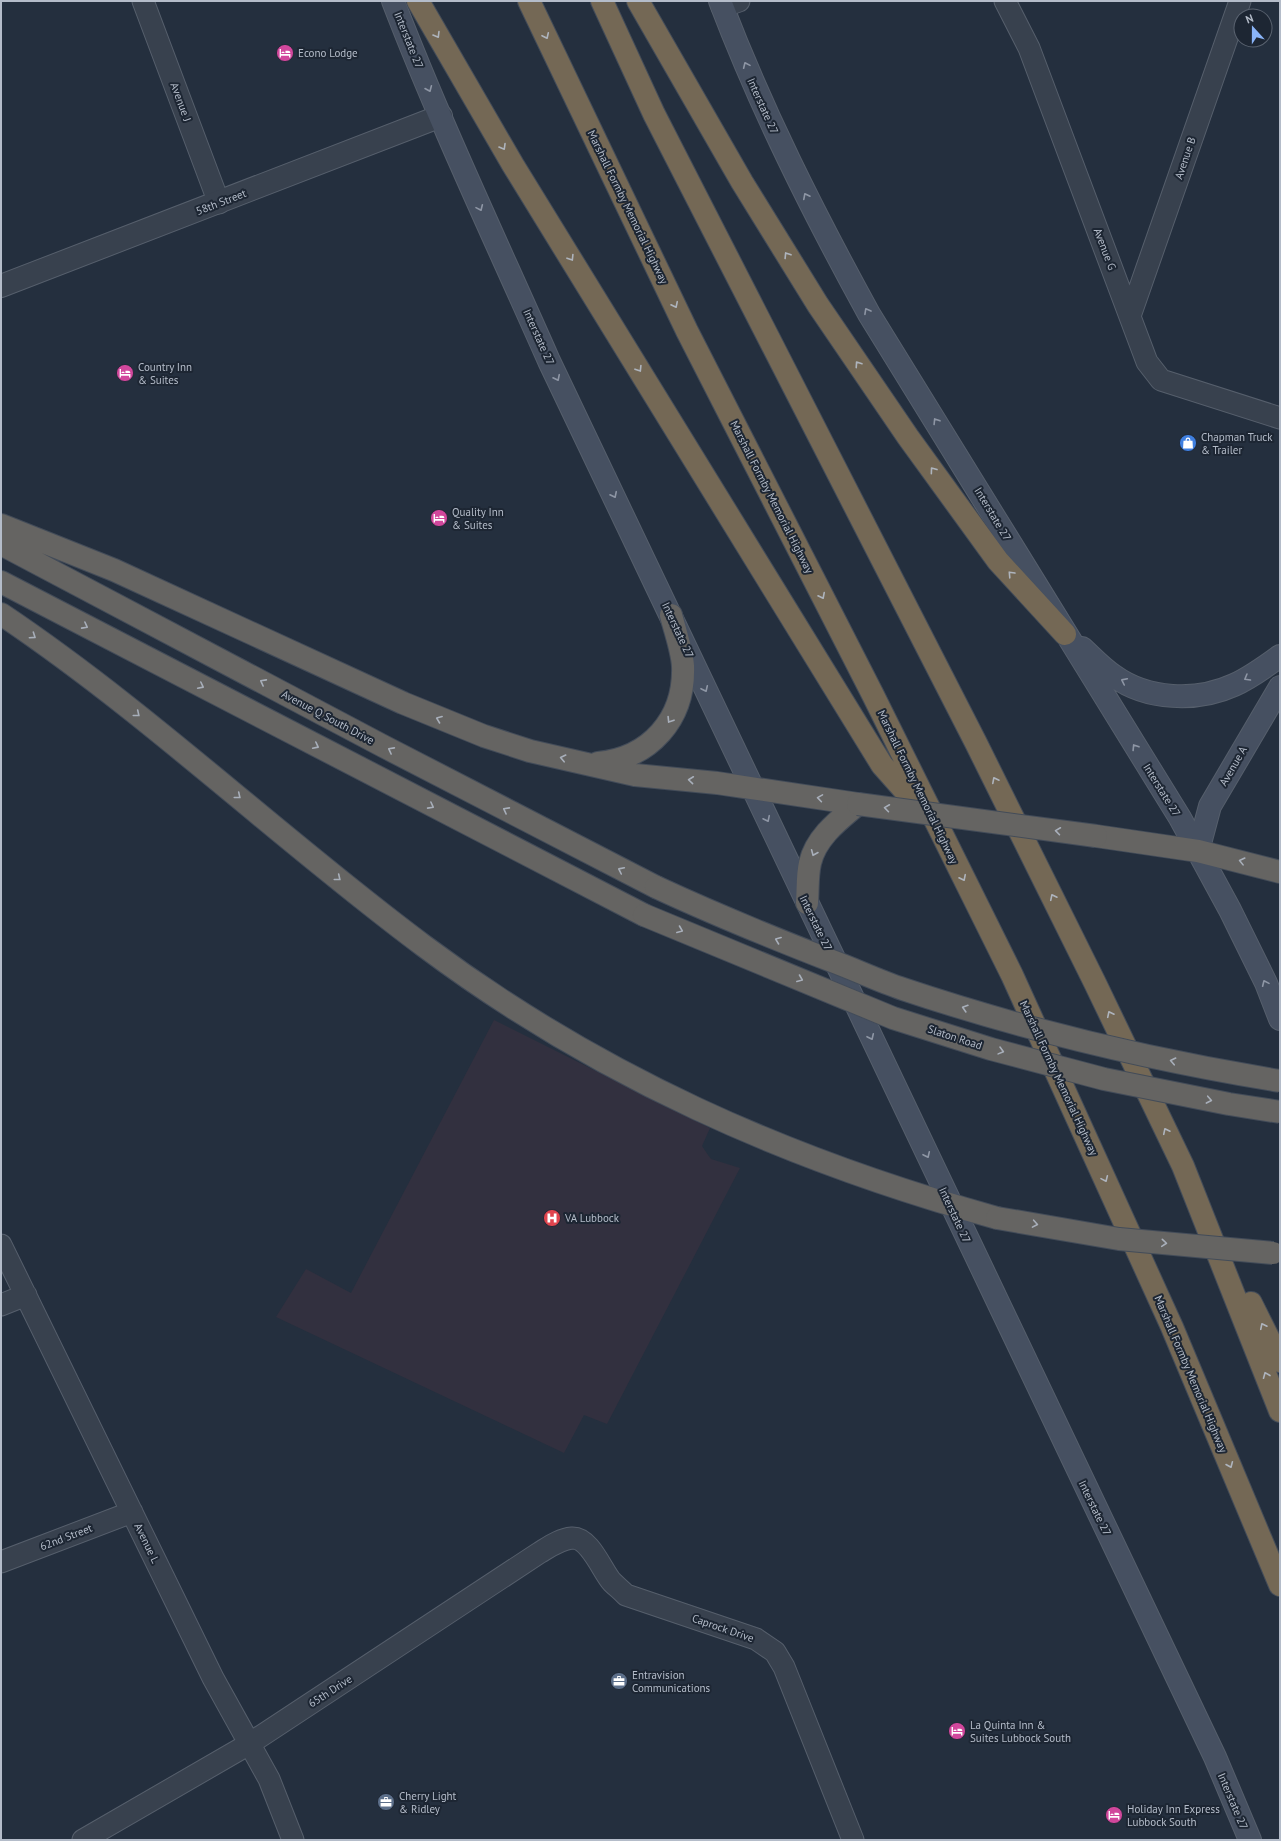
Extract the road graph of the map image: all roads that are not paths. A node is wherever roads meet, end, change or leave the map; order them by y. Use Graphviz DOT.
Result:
graph roads {
  1 [pos="143,1"];
  2 [pos="393,1"];
  3 [pos="418,1"];
  4 [pos="530,1"];
  5 [pos="602,1"];
  6 [pos="638,1"];
  7 [pos="1005,1"];
  8 [pos="1240,1"];
  9 [pos="727,3"];
  10 [pos="441,116"];
  11 [pos="219,203"];
  12 [pos="1,286"];
  13 [pos="1130,316"];
  14 [pos="1280,418"];
  15 [pos="1,525"];
  16 [pos="1,544"];
  17 [pos="1,582"];
  18 [pos="1,614"];
  19 [pos="671,615"];
  20 [pos="1065,634"];
  21 [pos="1280,656"];
  22 [pos="1280,687"];
  23 [pos="589,764"];
  24 [pos="752,788"];
  25 [pos="858,804"];
  26 [pos="940,830"];
  27 [pos="1198,851"];
  28 [pos="1280,872"];
  29 [pos="807,903"];
  30 [pos="1280,1019"];
  31 [pos="1280,1081"];
  32 [pos="1280,1112"];
  33 [pos="1183,1166"];
  34 [pos="950,1205"];
  35 [pos="1,1245"];
  36 [pos="1278,1253"];
  37 [pos="26,1295"];
  38 [pos="1,1305"];
  39 [pos="1280,1361"];
  40 [pos="1280,1411"];
  41 [pos="132,1512"];
  42 [pos="574,1538"];
  43 [pos="1,1562"];
  44 [pos="1280,1585"];
  45 [pos="249,1744"];
  46 [pos="847,1838"];
  47 [pos="83,1840"];
  48 [pos="292,1840"];
  49 [pos="1250,1840"];
  1 -- 11 [label="street, Avenue J"];
  2 -- 10 [label="main road, Interstate 27, one-way"];
  3 -- 26 [label="highway, one-way"];
  4 -- 26 [label="highway, Marshall Formby Memorial Highway, one-way"];
  33 -- 5 [label="highway, one-way"];
  20 -- 6 [label="highway, one-way"];
  7 -- 13 [label="street, Avenue G"];
  8 -- 13 [label="street, Avenue B"];
  20 -- 9 [label="main road, Interstate 27, one-way"];
  10 -- 11 [label="street, 58th Street"];
  10 -- 19 [label="main road, Interstate 27, one-way"];
  11 -- 12 [label="street, 58th Street"];
  13 -- 14 [label="street, Avenue G"];
  23 -- 15 [label="highway, one-way"];
  31 -- 16 [label="highway, Avenue Q South Drive, one-way, bridge"];
  17 -- 32 [label="highway, Slaton Road, one-way, bridge"];
  18 -- 34 [label="highway, one-way"];
  19 -- 23 [label="highway, one-way"];
  19 -- 24 [label="main road, Interstate 27, one-way"];
  21 -- 20 [label="main road, one-way"];
  27 -- 20 [label="main road, Interstate 27, one-way"];
  22 -- 27 [label="main road, Avenue A"];
  24 -- 23 [label="highway, one-way"];
  25 -- 24 [label="highway, one-way"];
  24 -- 29 [label="main road, Interstate 27, one-way"];
  27 -- 25 [label="highway, one-way, bridge"];
  25 -- 29 [label="highway, one-way"];
  26 -- 44 [label="highway, Marshall Formby Memorial Highway, one-way"];
  28 -- 27 [label="highway, one-way"];
  30 -- 27 [label="main road, Interstate 27, one-way"];
  29 -- 34 [label="main road, Interstate 27, one-way"];
  39 -- 33 [label="highway, one-way"];
  40 -- 33 [label="highway, one-way"];
  34 -- 36 [label="highway, one-way, bridge"];
  34 -- 49 [label="main road, Interstate 27"];
  35 -- 37 [label="street, Avenue L"];
  37 -- 38 [label="street"];
  37 -- 41 [label="street, Avenue L"];
  41 -- 43 [label="street, 62nd Street"];
  41 -- 45 [label="street, Avenue L"];
  42 -- 45 [label="street, 65th Drive"];
  42 -- 46 [label="street, Caprock Drive"];
  45 -- 47 [label="street, 65th Drive"];
  45 -- 48 [label="street, Avenue L"];
}
